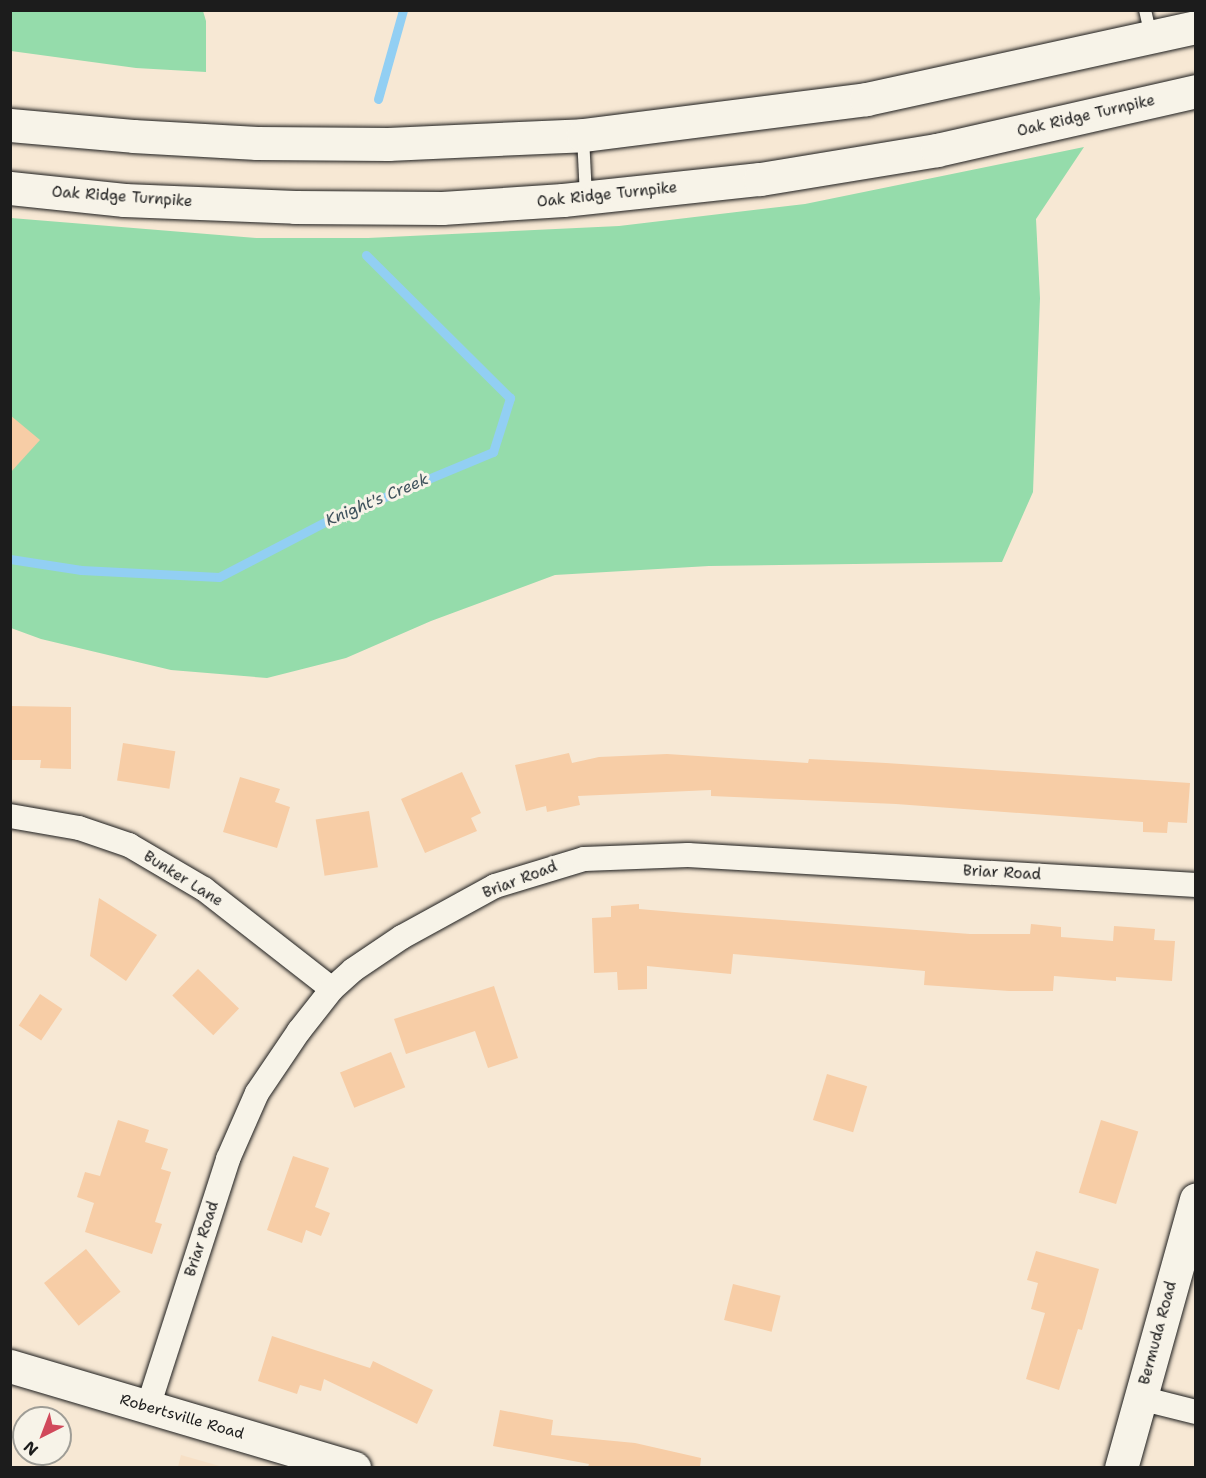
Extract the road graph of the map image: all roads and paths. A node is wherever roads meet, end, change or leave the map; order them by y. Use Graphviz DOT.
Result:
graph roads {
  1 [pos="1149,23"];
  2 [pos="1196,27"];
  3 [pos="1196,91"];
  4 [pos="10,125"];
  5 [pos="583,135"];
  6 [pos="10,188"];
  7 [pos="586,198"];
  8 [pos="10,816"];
  9 [pos="1196,885"];
  10 [pos="332,990"];
  11 [pos="1196,1199"];
  12 [pos="10,1366"];
  13 [pos="1140,1398"];
  14 [pos="148,1407"];
  15 [pos="1196,1412"];
  16 [pos="354,1467"];
  17 [pos="1121,1467"];
  1 -- 2 [label="main road"];
  1 -- 5 [label="main road"];
  3 -- 7 [label="main road, Oak Ridge Turnpike"];
  4 -- 5 [label="main road"];
  5 -- 7 [label="lane"];
  6 -- 7 [label="main road, Oak Ridge Turnpike"];
  8 -- 10 [label="street, Bunker Lane"];
  9 -- 10 [label="street, Briar Road"];
  10 -- 14 [label="street, Briar Road"];
  11 -- 13 [label="main road, Bermuda Road"];
  12 -- 14 [label="main road, Robertsville Road"];
  13 -- 15 [label="street"];
  13 -- 17 [label="main road, Bermuda Road"];
  14 -- 16 [label="main road, Robertsville Road"];
}
